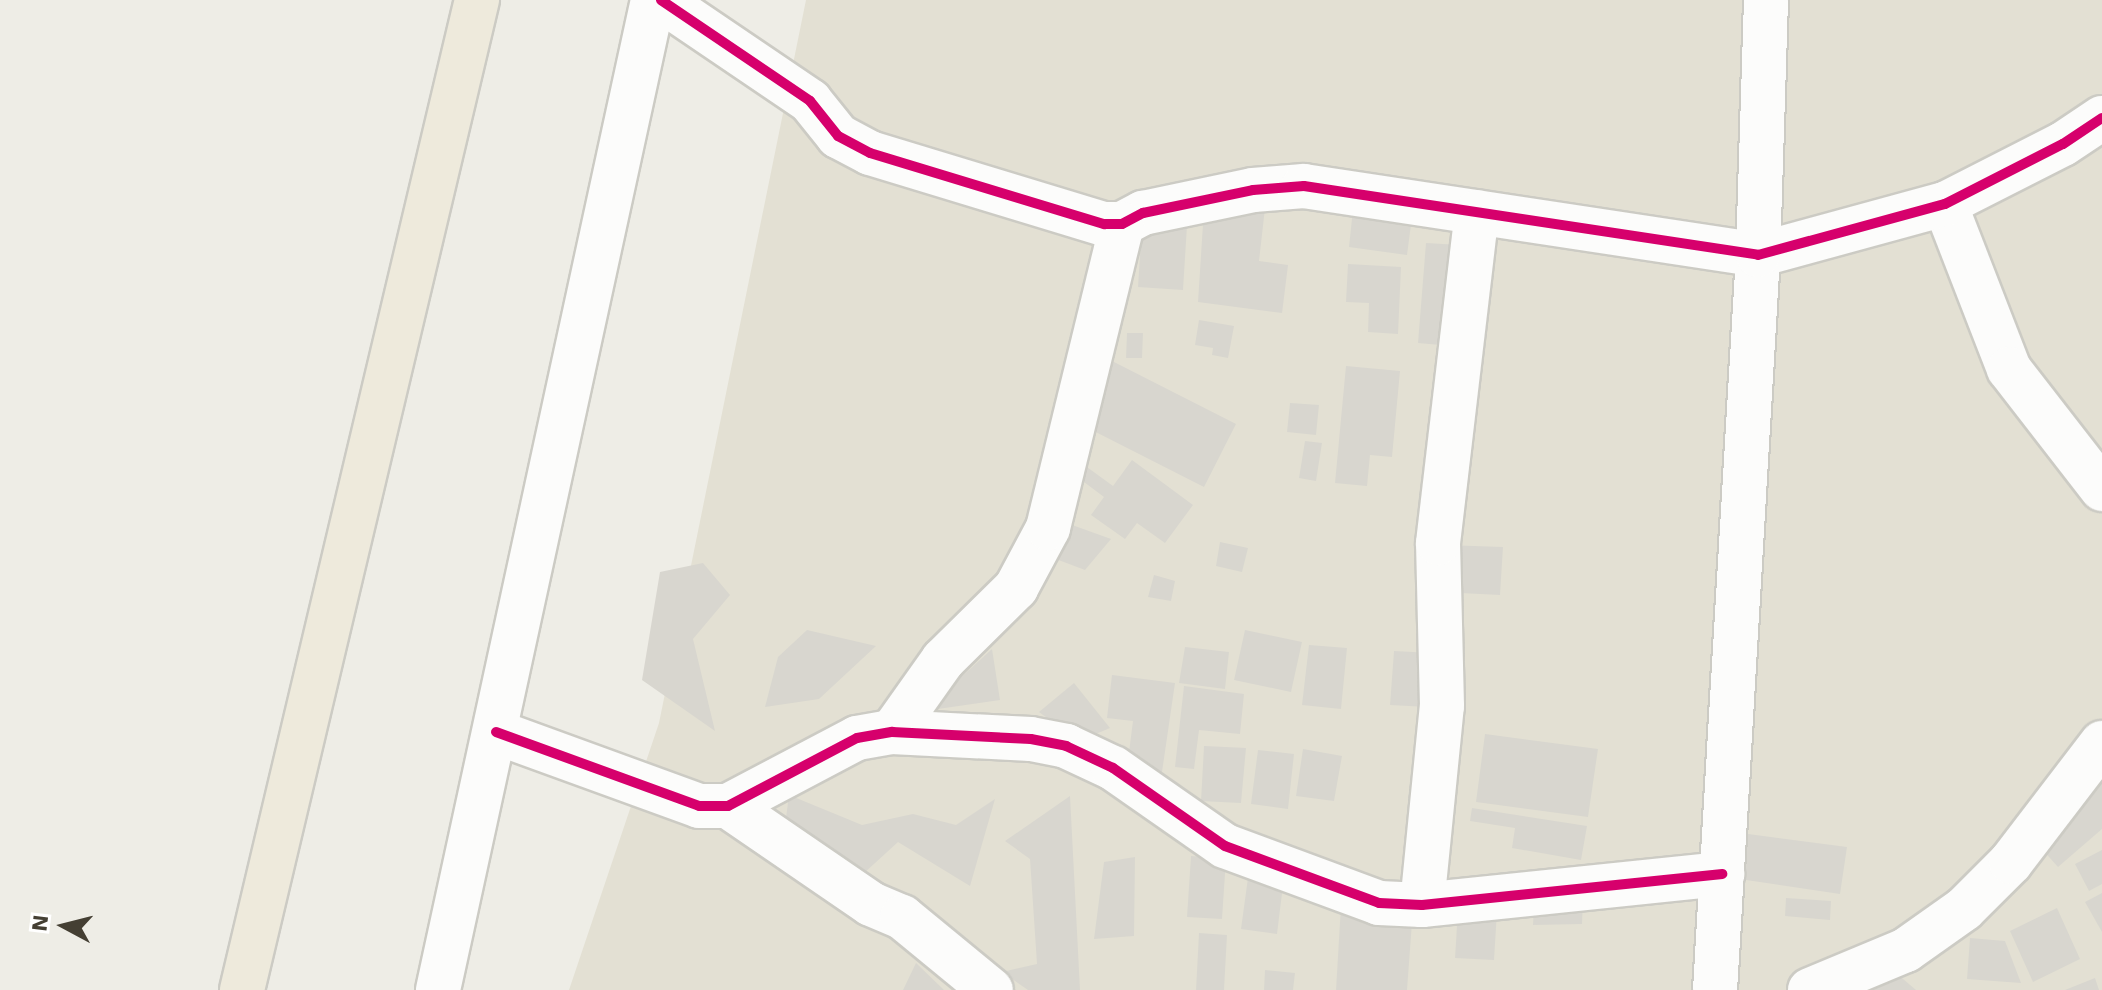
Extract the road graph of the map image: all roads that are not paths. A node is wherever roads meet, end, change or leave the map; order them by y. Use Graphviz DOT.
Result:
graph roads {
  1 [pos="477,0"];
  2 [pos="653,0"];
  3 [pos="661,0"];
  4 [pos="1766,0"];
  5 [pos="2102,118"];
  6 [pos="1945,204"];
  7 [pos="1477,212"];
  8 [pos="1122,224"];
  9 [pos="1758,255"];
  10 [pos="2102,489"];
  11 [pos="496,732"];
  12 [pos="892,732"];
  13 [pos="2102,743"];
  14 [pos="728,806"];
  15 [pos="1722,874"];
  16 [pos="1422,905"];
  17 [pos="242,990"];
  18 [pos="438,990"];
  19 [pos="991,990"];
  20 [pos="1715,990"];
  21 [pos="1810,990"];
  1 -- 17 [label="highway"];
  2 -- 11 [label="street"];
  3 -- 8 [label="street"];
  4 -- 9 [label="street"];
  5 -- 6 [label="street"];
  6 -- 9 [label="street"];
  6 -- 10 [label="street"];
  7 -- 8 [label="street"];
  7 -- 9 [label="street"];
  7 -- 16 [label="street"];
  8 -- 12 [label="street"];
  9 -- 15 [label="street"];
  11 -- 14 [label="street"];
  11 -- 18 [label="street"];
  12 -- 14 [label="street"];
  12 -- 16 [label="street"];
  13 -- 21 [label="street"];
  14 -- 19 [label="street"];
  15 -- 16 [label="street"];
  15 -- 20 [label="street"];
}
